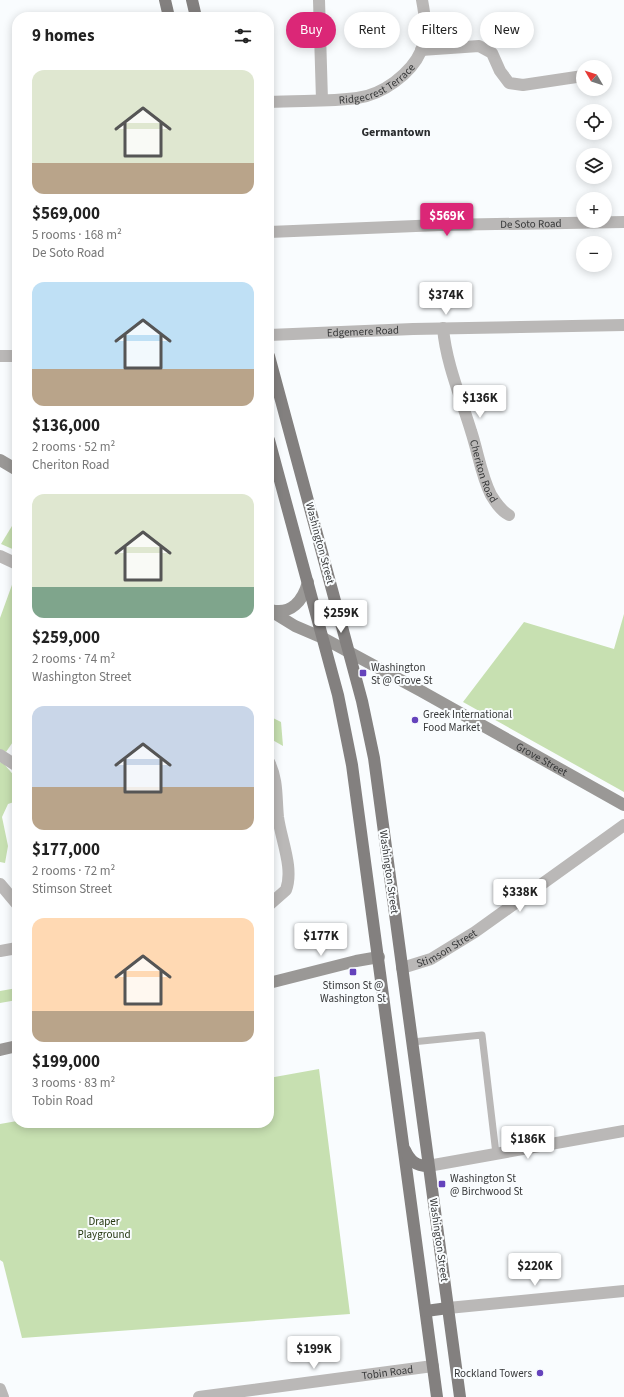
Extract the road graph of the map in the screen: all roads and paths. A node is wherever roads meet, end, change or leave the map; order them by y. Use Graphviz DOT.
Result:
graph roads {
  1 [pos="165,0"];
  2 [pos="192,0"];
  3 [pos="319,0"];
  4 [pos="422,0"];
  5 [pos="168,12"];
  6 [pos="195,12"];
  7 [pos="421,50"];
  8 [pos="576,77"];
  9 [pos="322,100"];
  10 [pos="274,102"];
  11 [pos="624,222"];
  12 [pos="274,232"];
  13 [pos="624,325"];
  14 [pos="443,328"];
  15 [pos="274,335"];
  16 [pos="0,356"];
  17 [pos="12,356"];
  18 [pos="274,375"];
  19 [pos="274,458"];
  20 [pos="0,460"];
  21 [pos="12,467"];
  22 [pos="509,515"];
  23 [pos="0,556"];
  24 [pos="12,562"];
  25 [pos="308,582"];
  26 [pos="274,610"];
  27 [pos="274,613"];
  28 [pos="323,638"];
  29 [pos="348,652"];
  30 [pos="0,755"];
  31 [pos="12,763"];
  32 [pos="274,777"];
  33 [pos="624,805"];
  34 [pos="274,806"];
  35 [pos="274,820"];
  36 [pos="624,825"];
  37 [pos="0,884"];
  38 [pos="12,898"];
  39 [pos="274,901"];
  40 [pos="12,949"];
  41 [pos="0,951"];
  42 [pos="400,954"];
  43 [pos="379,958"];
  44 [pos="402,968"];
  45 [pos="380,972"];
  46 [pos="274,982"];
  47 [pos="412,1042"];
  48 [pos="12,1047"];
  49 [pos="0,1050"];
  50 [pos="624,1131"];
  51 [pos="404,1147"];
  52 [pos="496,1154"];
  53 [pos="428,1166"];
  54 [pos="624,1291"];
  55 [pos="448,1308"];
  56 [pos="426,1311"];
  57 [pos="433,1366"];
  58 [pos="0,1389"];
  59 [pos="251,1394"];
  60 [pos="3,1397"];
  61 [pos="199,1397"];
  62 [pos="437,1397"];
  63 [pos="460,1397"];
  1 -- 5 [label="main road"];
  2 -- 6 [label="main road"];
  3 -- 9 [label="street"];
  4 -- 7 [label="street, Ridgecrest Terrace"];
  7 -- 8 [label="street, Ridgecrest Terrace"];
  7 -- 9 [label="street, Ridgecrest Terrace"];
  9 -- 10 [label="street, Ridgecrest Terrace"];
  11 -- 12 [label="street, De Soto Road"];
  13 -- 14 [label="street, Edgemere Road"];
  14 -- 15 [label="street, Edgemere Road"];
  14 -- 22 [label="street, Cheriton Road"];
  16 -- 17 [label="street"];
  18 -- 29 [label="main road, Washington Street"];
  19 -- 25 [label="main road, Washington Street"];
  20 -- 21 [label="main road"];
  23 -- 24 [label="street"];
  25 -- 26 [label="main road"];
  25 -- 28 [label="main road, Washington Street"];
  27 -- 28 [label="main road, Grove Street"];
  28 -- 29 [label="main road, Grove Street"];
  28 -- 43 [label="main road, Washington Street"];
  29 -- 33 [label="main road, Grove Street"];
  29 -- 42 [label="main road, Washington Street"];
  30 -- 31 [label="street"];
  32 -- 34 [label="street"];
  35 -- 39 [label="street"];
  36 -- 44 [label="street, Stimson Street"];
  37 -- 38 [label="street"];
  40 -- 41 [label="street"];
  42 -- 43 [label="main road"];
  42 -- 44 [label="main road, Washington Street"];
  43 -- 45 [label="main road, Washington Street"];
  43 -- 46 [label="main road"];
  44 -- 45 [label="main road"];
  44 -- 47 [label="main road, Washington Street"];
  45 -- 51 [label="main road, Washington Street"];
  47 -- 52 [label="lane"];
  47 -- 53 [label="main road, Washington Street"];
  48 -- 49 [label="main road"];
  50 -- 52 [label="street"];
  51 -- 53 [label="main road"];
  51 -- 56 [label="main road, Washington Street"];
  52 -- 53 [label="street"];
  53 -- 55 [label="main road, Washington Street"];
  54 -- 55 [label="street"];
  55 -- 56 [label="main road"];
  55 -- 63 [label="main road, Washington Street"];
  56 -- 57 [label="main road, Washington Street"];
  57 -- 59 [label="street, Tobin Road"];
  57 -- 62 [label="main road, Washington Street"];
  58 -- 60 [label="street"];
  59 -- 61 [label="street, Tobin Road"];
}
